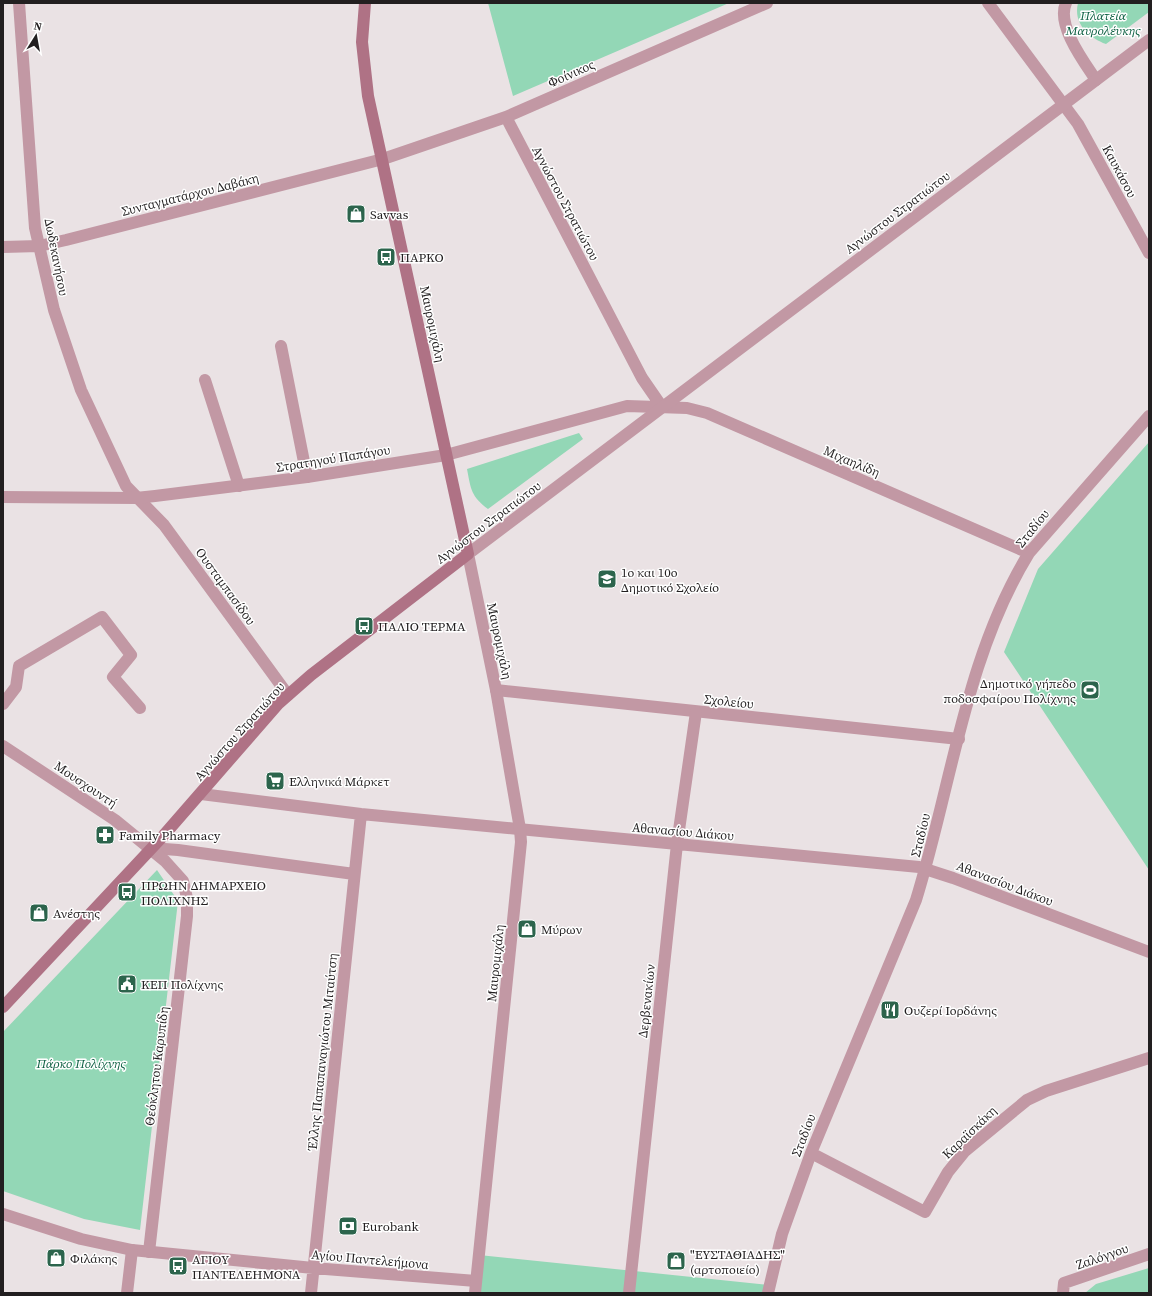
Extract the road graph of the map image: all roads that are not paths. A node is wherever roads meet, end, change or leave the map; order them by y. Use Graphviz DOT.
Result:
graph roads {
  1 [pos="19,3"];
  2 [pos="365,3"];
  3 [pos="767,3"];
  4 [pos="988,3"];
  5 [pos="1066,3"];
  6 [pos="1149,40"];
  7 [pos="1096,80"];
  8 [pos="1064,104"];
  9 [pos="506,117"];
  10 [pos="383,159"];
  11 [pos="39,246"];
  12 [pos="3,247"];
  13 [pos="1149,253"];
  14 [pos="281,346"];
  15 [pos="205,380"];
  16 [pos="662,407"];
  17 [pos="1149,416"];
  18 [pos="446,455"];
  19 [pos="307,477"];
  20 [pos="239,486"];
  21 [pos="3,497"];
  22 [pos="136,498"];
  23 [pos="1029,552"];
  24 [pos="468,554"];
  25 [pos="496,690"];
  26 [pos="288,695"];
  27 [pos="3,704"];
  28 [pos="140,708"];
  29 [pos="696,712"];
  30 [pos="959,739"];
  31 [pos="3,746"];
  32 [pos="201,794"];
  33 [pos="361,814"];
  34 [pos="520,829"];
  35 [pos="676,844"];
  36 [pos="151,848"];
  37 [pos="926,869"];
  38 [pos="354,874"];
  39 [pos="1149,952"];
  40 [pos="3,1007"];
  41 [pos="1149,1058"];
  42 [pos="811,1153"];
  43 [pos="3,1214"];
  44 [pos="132,1250"];
  45 [pos="149,1252"];
  46 [pos="1149,1254"];
  47 [pos="313,1268"];
  48 [pos="476,1287"];
  49 [pos="1063,1288"];
  50 [pos="127,1293"];
  51 [pos="311,1293"];
  52 [pos="629,1293"];
  53 [pos="768,1293"];
  1 -- 11 [label="street, Δωδεκανήσου"];
  2 -- 10 [label="main road, Μαυρομιχάλη"];
  3 -- 9 [label="street, Φοίνικος"];
  4 -- 8 [label="street, Καυκάσου"];
  5 -- 7 [label="street"];
  6 -- 7 [label="street, Αγνώστου Στρατιώτου"];
  7 -- 8 [label="street, Αγνώστου Στρατιώτου"];
  8 -- 13 [label="street, Καυκάσου"];
  8 -- 16 [label="street, Αγνώστου Στρατιώτου"];
  9 -- 10 [label="street, Φοίνικος"];
  9 -- 16 [label="street, Αγνώστου Στρατιώτου"];
  10 -- 11 [label="street, Συνταγματάρχου Δαβάκη"];
  10 -- 18 [label="main road, Μαυρομιχάλη"];
  11 -- 12 [label="street, Συνταγματάρχου Δαβάκη"];
  11 -- 22 [label="street, Δωδεκανήσου"];
  14 -- 19 [label="street"];
  15 -- 20 [label="street"];
  16 -- 18 [label="street, Στρατηγού Παπάγου"];
  16 -- 23 [label="street, Μιχαηλίδη"];
  16 -- 24 [label="street, Αγνώστου Στρατιώτου"];
  17 -- 23 [label="street, Σταδίου"];
  18 -- 19 [label="street, Στρατηγού Παπάγου"];
  18 -- 24 [label="main road, Μαυρομιχάλη"];
  19 -- 20 [label="street, Στρατηγού Παπάγου"];
  20 -- 22 [label="street, Στρατηγού Παπάγου"];
  21 -- 22 [label="street, Στρατηγού Παπάγου"];
  22 -- 26 [label="street, Ουσταμπασίδου"];
  23 -- 30 [label="street, Σταδίου"];
  24 -- 25 [label="street, Μαυρομιχάλη"];
  24 -- 26 [label="main road, Αγνώστου Στρατιώτου"];
  25 -- 29 [label="street, Σχολείου"];
  25 -- 34 [label="street, Μαυρομιχάλη"];
  26 -- 32 [label="main road, Αγνώστου Στρατιώτου"];
  27 -- 28 [label="street"];
  29 -- 30 [label="street, Σχολείου"];
  29 -- 35 [label="street, Δερβενακίων"];
  30 -- 37 [label="street, Σταδίου"];
  31 -- 36 [label="street, Μουσχουντή"];
  32 -- 33 [label="street, Αθανασίου Διάκου"];
  32 -- 36 [label="main road, Αγνώστου Στρατιώτου"];
  33 -- 34 [label="street, Αθανασίου Διάκου"];
  33 -- 38 [label="street, Έλλης Παπαπαναγιώτου Μιταύτση"];
  34 -- 35 [label="street, Αθανασίου Διάκου"];
  34 -- 48 [label="street, Μαυρομιχάλη"];
  35 -- 37 [label="street, Αθανασίου Διάκου"];
  35 -- 52 [label="street, Δερβενακίων"];
  36 -- 38 [label="street"];
  36 -- 40 [label="main road, Αγνώστου Στρατιώτου"];
  36 -- 45 [label="street, Θεόκλητου Καρυπίδη"];
  37 -- 39 [label="street, Αθανασίου Διάκου"];
  37 -- 42 [label="street, Σταδίου"];
  38 -- 47 [label="street, Έλλης Παπαπαναγιώτου Μιταύτση"];
  41 -- 42 [label="street, Καραϊσκάκη"];
  42 -- 53 [label="street, Σταδίου"];
  43 -- 44 [label="street, Αγίου Παντελεήμονα"];
  44 -- 45 [label="street, Αγίου Παντελεήμονα"];
  44 -- 50 [label="street"];
  45 -- 47 [label="street, Αγίου Παντελεήμονα"];
  46 -- 49 [label="street, Ζαλόγγου"];
  47 -- 48 [label="street, Αγίου Παντελεήμονα"];
  47 -- 51 [label="street, Έλλης Παπαπαναγιώτου Μιταύτση"];
}
